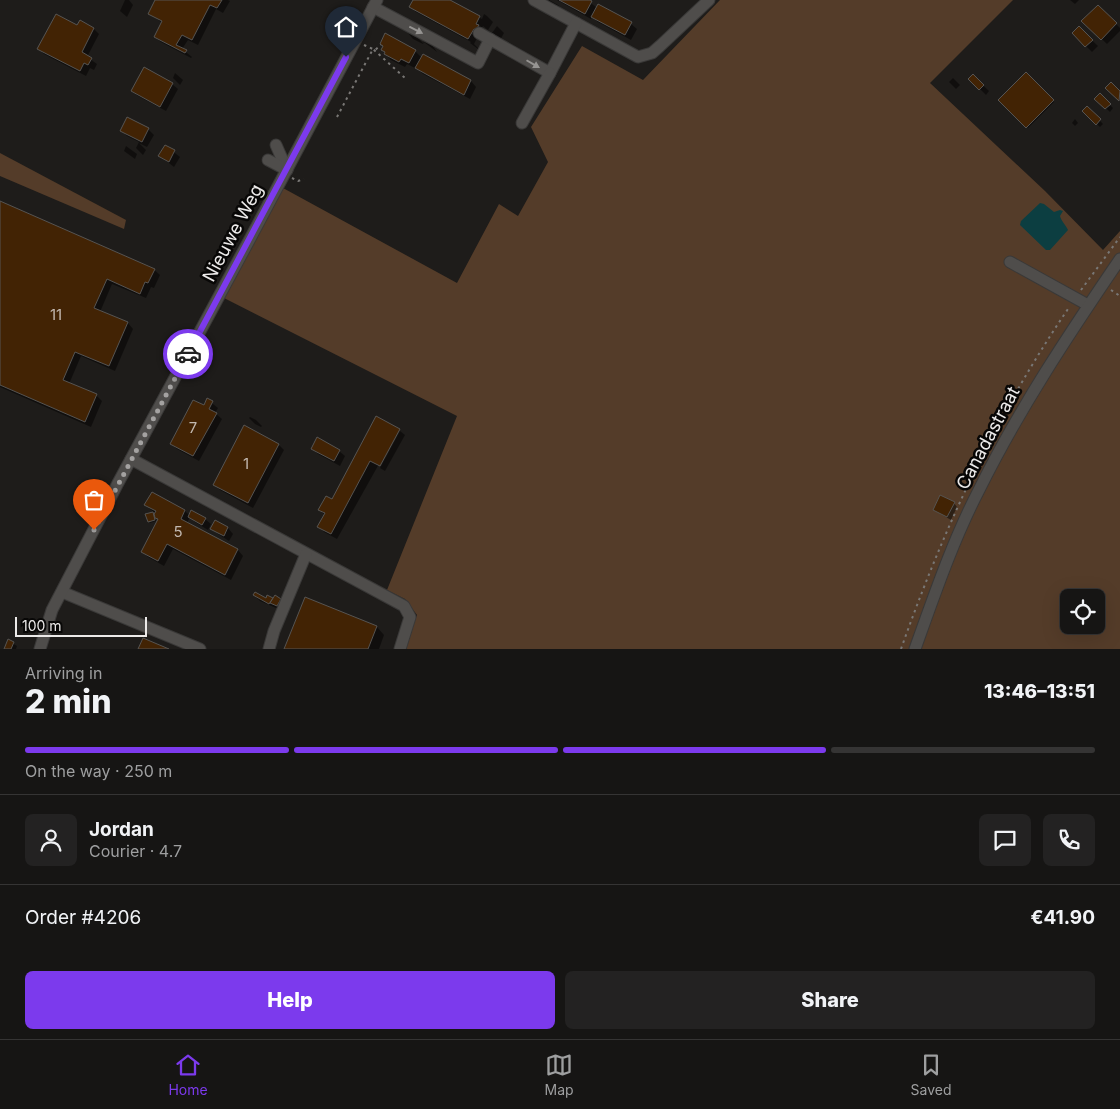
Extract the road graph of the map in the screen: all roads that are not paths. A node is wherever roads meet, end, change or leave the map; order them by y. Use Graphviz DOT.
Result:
graph roads {
  1 [pos="534,0"];
  2 [pos="709,0"];
  3 [pos="375,4"];
  4 [pos="576,23"];
  5 [pos="480,33"];
  6 [pos="490,39"];
  7 [pos="550,73"];
  8 [pos="522,123"];
  9 [pos="276,145"];
  10 [pos="268,160"];
  11 [pos="286,170"];
  12 [pos="1120,259"];
  13 [pos="1010,262"];
  14 [pos="1088,305"];
  15 [pos="131,459"];
  16 [pos="306,554"];
  17 [pos="62,592"];
  18 [pos="40,649"];
  19 [pos="200,649"];
  20 [pos="270,649"];
  21 [pos="400,649"];
  22 [pos="915,649"];
  1 -- 4 [label="street"];
  2 -- 4 [label="street"];
  3 -- 6 [label="street, one-way"];
  3 -- 11 [label="street, Nieuwe Weg"];
  4 -- 7 [label="street"];
  5 -- 6 [label="street"];
  6 -- 7 [label="street, one-way"];
  7 -- 8 [label="street"];
  9 -- 11 [label="street"];
  10 -- 11 [label="street"];
  11 -- 15 [label="street, Nieuwe Weg"];
  12 -- 14 [label="street, Canadastraat"];
  13 -- 14 [label="street"];
  14 -- 22 [label="street, Canadastraat"];
  15 -- 16 [label="street"];
  15 -- 17 [label="street, Nieuwe Weg"];
  16 -- 20 [label="street"];
  16 -- 21 [label="street"];
  17 -- 18 [label="street, Nieuwe Weg"];
  17 -- 19 [label="street"];
}
